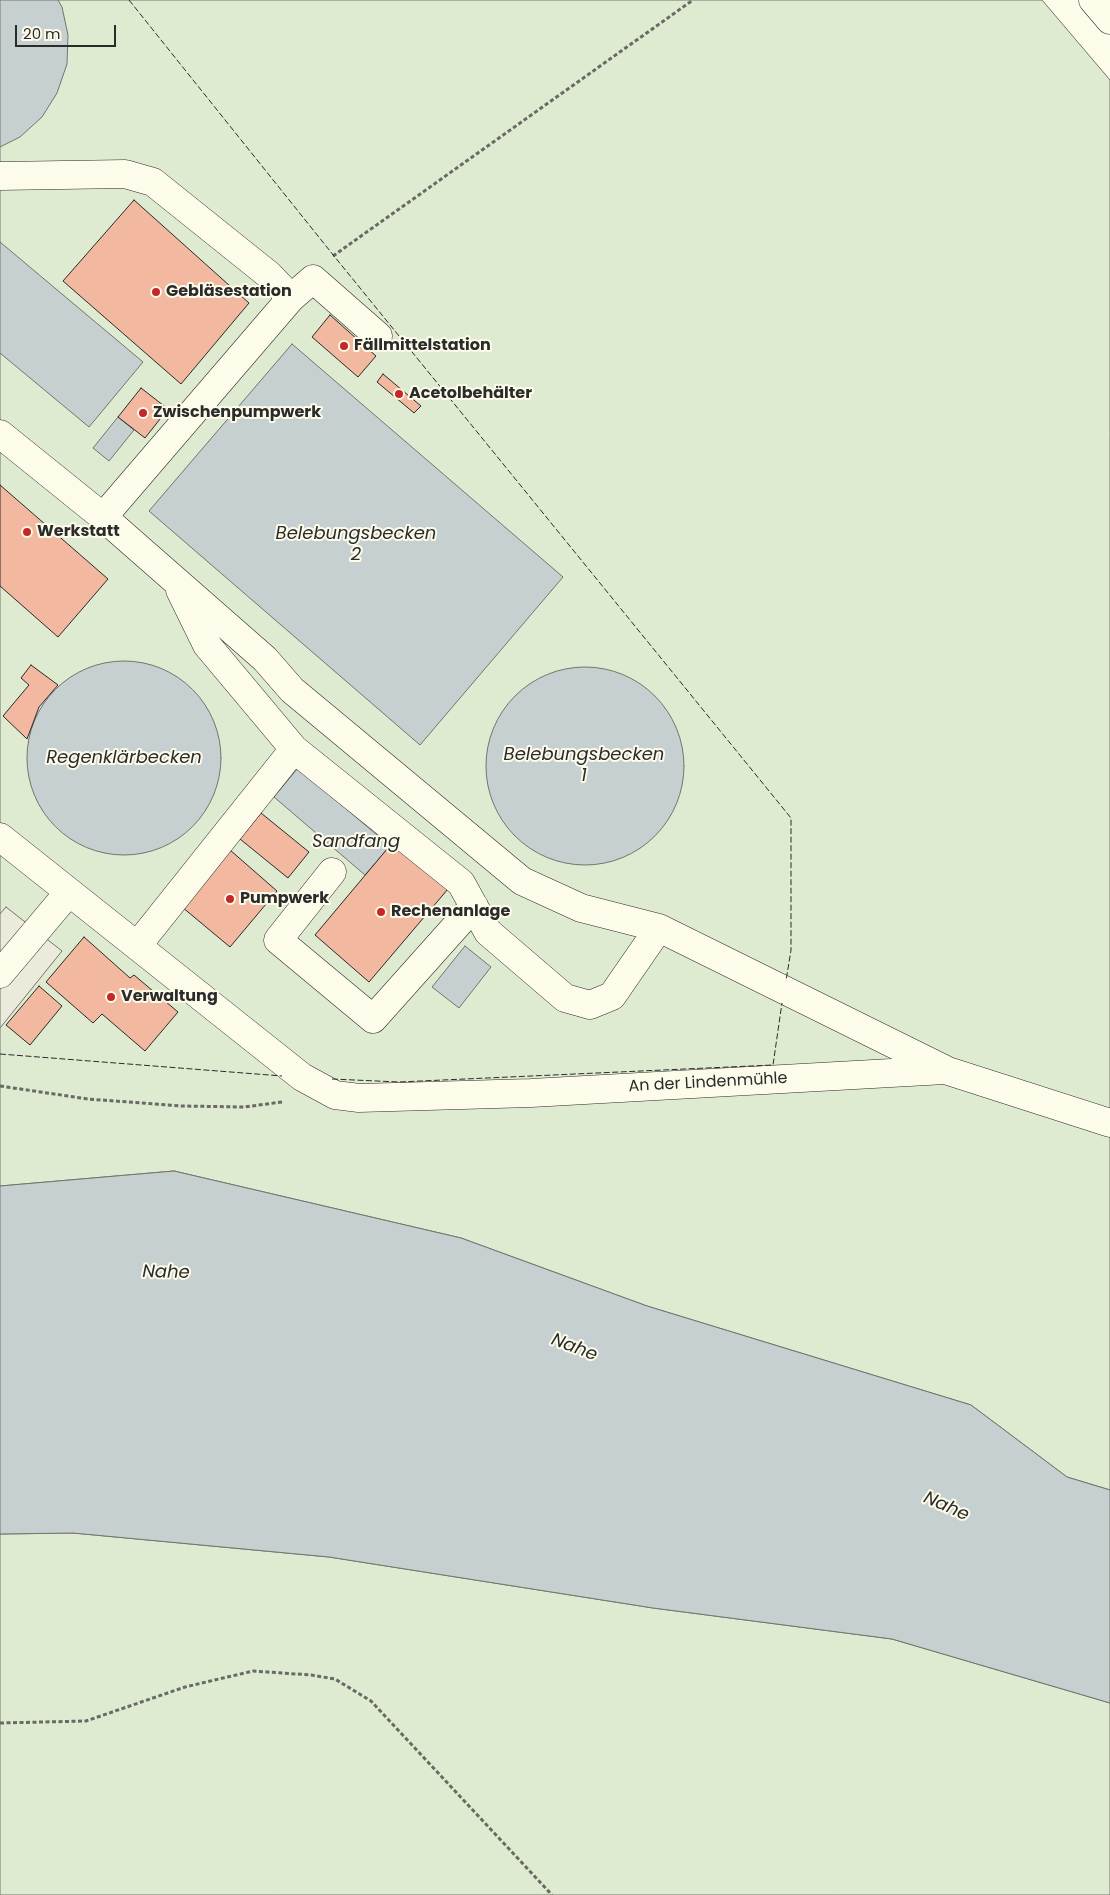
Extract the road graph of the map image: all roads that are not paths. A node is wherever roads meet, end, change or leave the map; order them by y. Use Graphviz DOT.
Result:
graph roads {
  1 [pos="1093,0"];
  2 [pos="1110,20"];
  3 [pos="0,176"];
  4 [pos="291,298"];
  5 [pos="378,336"];
  6 [pos="0,434"];
  7 [pos="103,517"];
  8 [pos="176,580"];
  9 [pos="294,749"];
  10 [pos="0,837"];
  11 [pos="332,872"];
  12 [pos="69,892"];
  13 [pos="474,906"];
  14 [pos="659,928"];
  15 [pos="137,946"];
  16 [pos="0,974"];
  17 [pos="945,1070"];
  18 [pos="1110,1123"];
  1 -- 2 [label="street"];
  3 -- 4 [label="street"];
  4 -- 5 [label="street"];
  4 -- 7 [label="street"];
  6 -- 7 [label="street"];
  7 -- 8 [label="street"];
  8 -- 9 [label="street"];
  8 -- 14 [label="street"];
  9 -- 13 [label="street"];
  9 -- 15 [label="street"];
  10 -- 12 [label="street, An der Lindenmühle"];
  11 -- 13 [label="street"];
  12 -- 15 [label="street, An der Lindenmühle"];
  12 -- 16 [label="street"];
  13 -- 14 [label="street"];
  14 -- 17 [label="street"];
  15 -- 17 [label="street, An der Lindenmühle"];
  17 -- 18 [label="street, An der Lindenmühle"];
}
